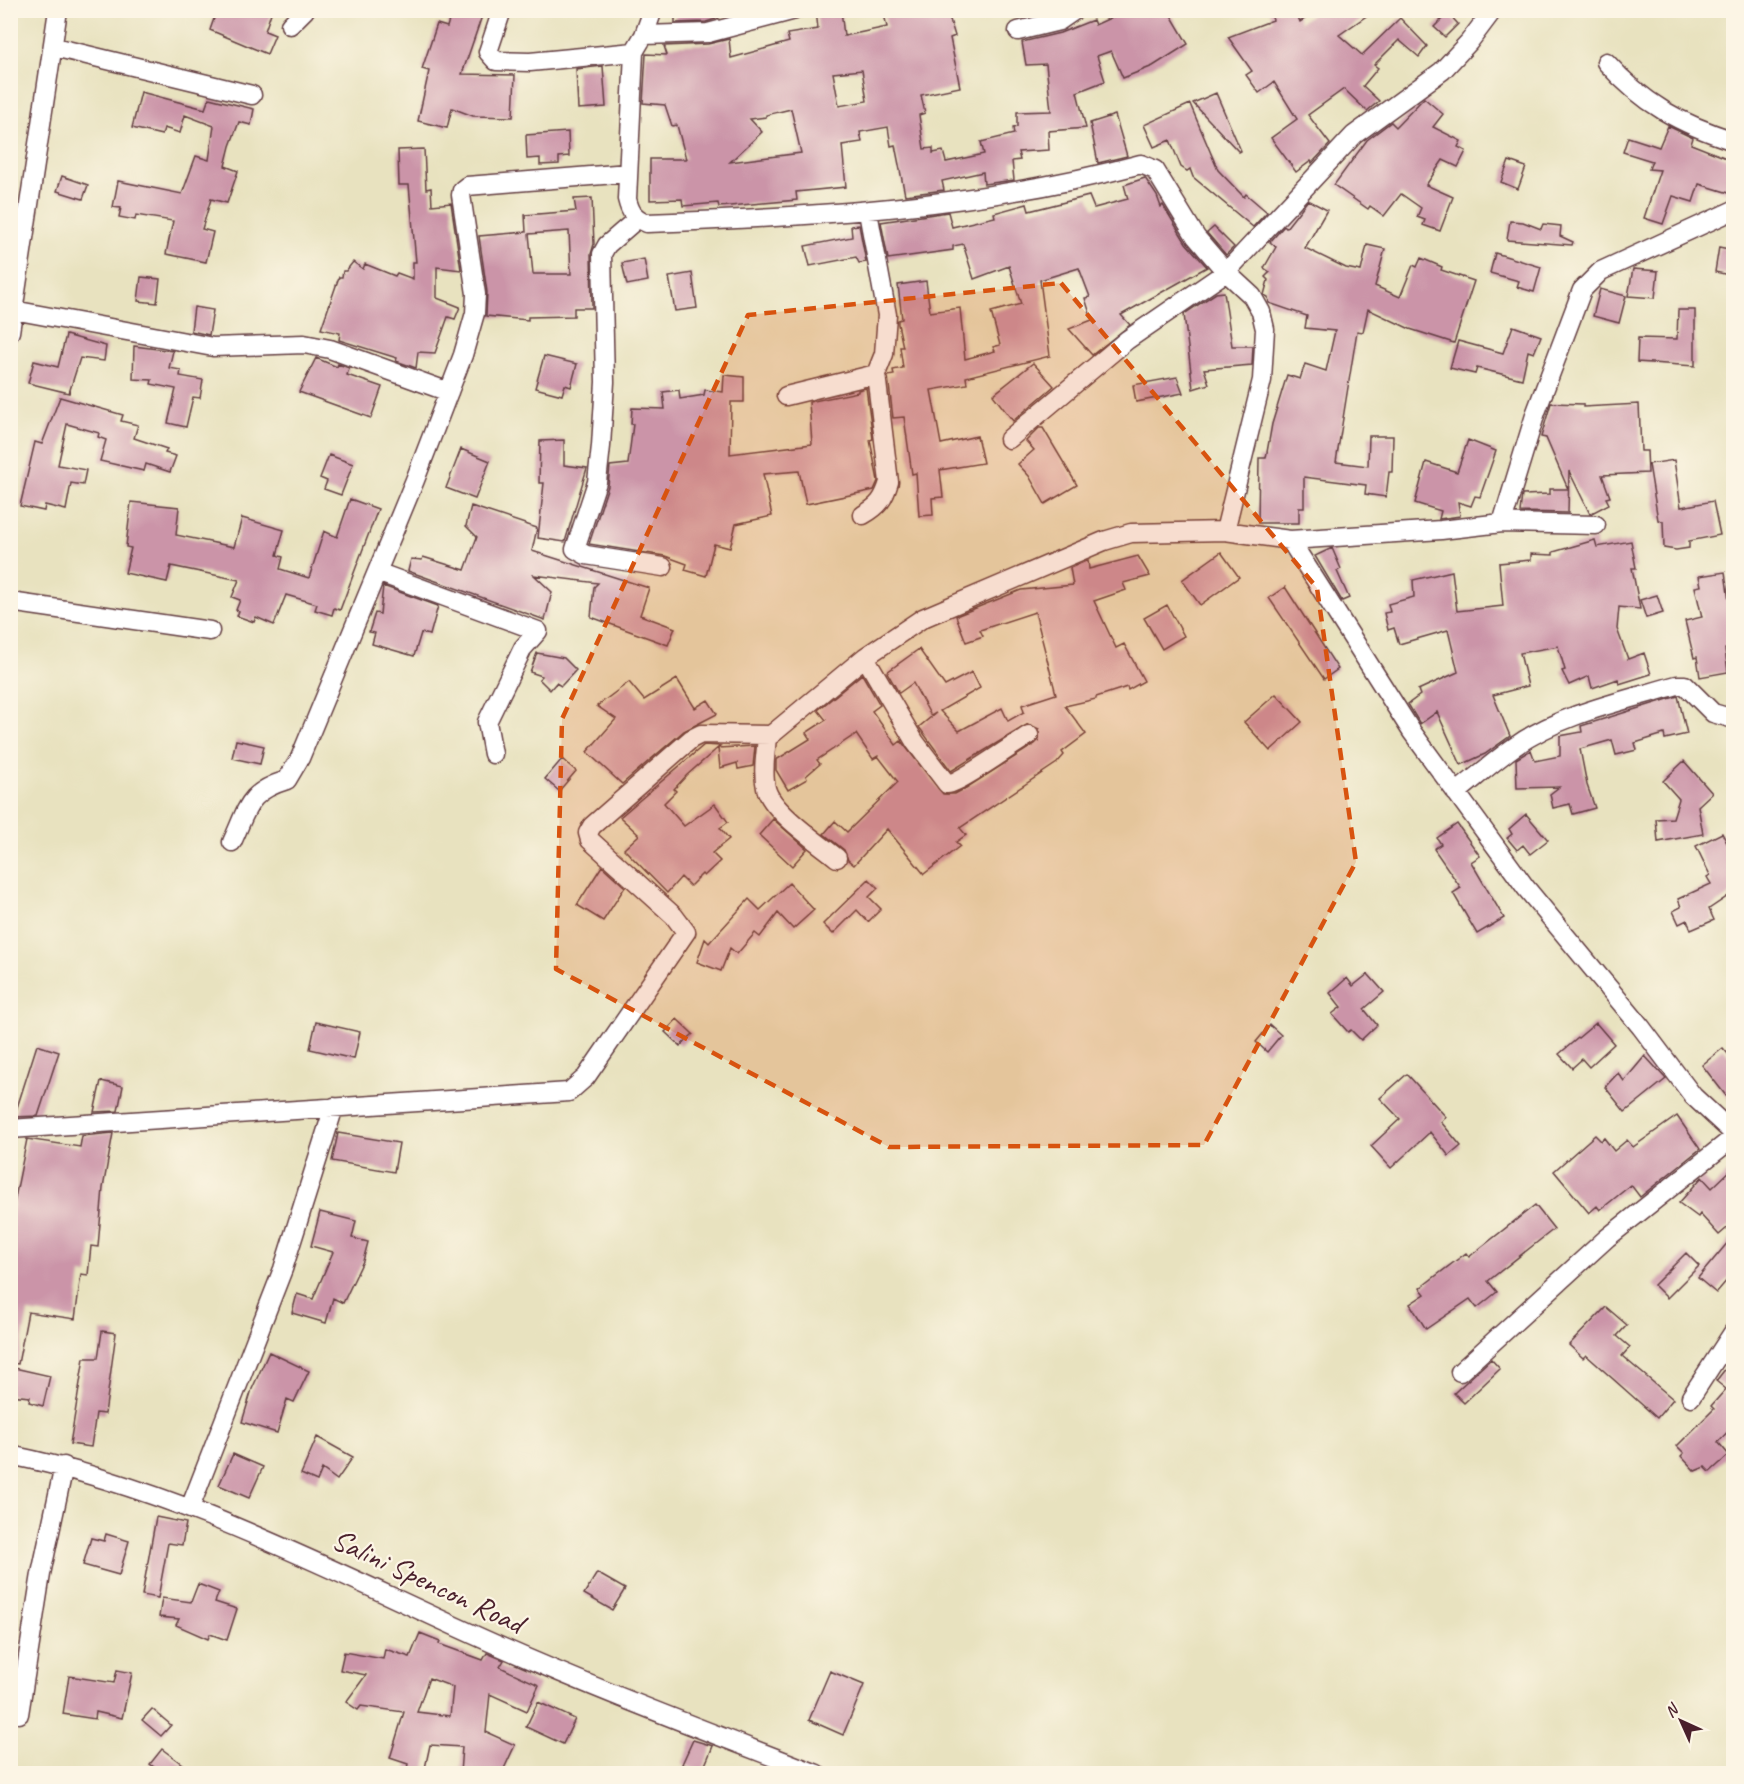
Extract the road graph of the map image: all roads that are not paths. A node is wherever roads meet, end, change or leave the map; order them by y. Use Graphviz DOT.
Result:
graph roads {
  1 [pos="58,10"];
  2 [pos="304,10"];
  3 [pos="502,10"];
  4 [pos="653,10"];
  5 [pos="795,10"];
  6 [pos="1075,10"];
  7 [pos="1493,10"];
  8 [pos="290,25"];
  9 [pos="1018,31"];
  10 [pos="644,35"];
  11 [pos="54,47"];
  12 [pos="634,52"];
  13 [pos="1606,62"];
  14 [pos="252,95"];
  15 [pos="1734,141"];
  16 [pos="628,173"];
  17 [pos="1734,210"];
  18 [pos="868,212"];
  19 [pos="637,219"];
  20 [pos="1226,272"];
  21 [pos="13,310"];
  22 [pos="10,332"];
  23 [pos="876,374"];
  24 [pos="449,392"];
  25 [pos="786,396"];
  26 [pos="1009,439"];
  27 [pos="863,515"];
  28 [pos="1502,523"];
  29 [pos="1596,525"];
  30 [pos="1225,531"];
  31 [pos="1290,540"];
  32 [pos="663,567"];
  33 [pos="377,572"];
  34 [pos="10,602"];
  35 [pos="210,631"];
  36 [pos="865,657"];
  37 [pos="1734,719"];
  38 [pos="1029,735"];
  39 [pos="767,736"];
  40 [pos="493,754"];
  41 [pos="1456,793"];
  42 [pos="232,842"];
  43 [pos="837,858"];
  44 [pos="334,1107"];
  45 [pos="10,1129"];
  46 [pos="1734,1136"];
  47 [pos="1734,1331"];
  48 [pos="1460,1372"];
  49 [pos="1691,1397"];
  50 [pos="10,1455"];
  51 [pos="64,1466"];
  52 [pos="190,1508"];
  53 [pos="19,1714"];
  54 [pos="817,1773"];
  1 -- 11 [label="street"];
  2 -- 8 [label="street"];
  3 -- 12 [label="street"];
  4 -- 10 [label="street"];
  5 -- 10 [label="street"];
  6 -- 9 [label="street"];
  7 -- 20 [label="street"];
  10 -- 12 [label="street"];
  11 -- 14 [label="street"];
  11 -- 21 [label="street"];
  12 -- 16 [label="street"];
  13 -- 15 [label="street"];
  16 -- 19 [label="street"];
  16 -- 24 [label="street"];
  17 -- 28 [label="street"];
  18 -- 19 [label="street"];
  18 -- 20 [label="street"];
  18 -- 23 [label="street"];
  19 -- 32 [label="street"];
  20 -- 26 [label="street"];
  20 -- 30 [label="street"];
  21 -- 22 [label="street"];
  21 -- 24 [label="street"];
  23 -- 25 [label="street"];
  23 -- 27 [label="street"];
  24 -- 33 [label="street"];
  28 -- 29 [label="street"];
  28 -- 31 [label="street"];
  30 -- 31 [label="street"];
  30 -- 36 [label="street"];
  31 -- 41 [label="street"];
  33 -- 40 [label="street"];
  33 -- 42 [label="street"];
  34 -- 35 [label="street"];
  36 -- 38 [label="street"];
  36 -- 39 [label="street"];
  37 -- 41 [label="street"];
  39 -- 43 [label="street"];
  39 -- 44 [label="street"];
  41 -- 46 [label="street"];
  44 -- 45 [label="street"];
  44 -- 52 [label="street"];
  46 -- 48 [label="street"];
  47 -- 49 [label="street"];
  50 -- 51 [label="street, Salini Spencon Road"];
  51 -- 52 [label="street, Salini Spencon Road"];
  51 -- 53 [label="street"];
  52 -- 54 [label="street, Salini Spencon Road"];
}
